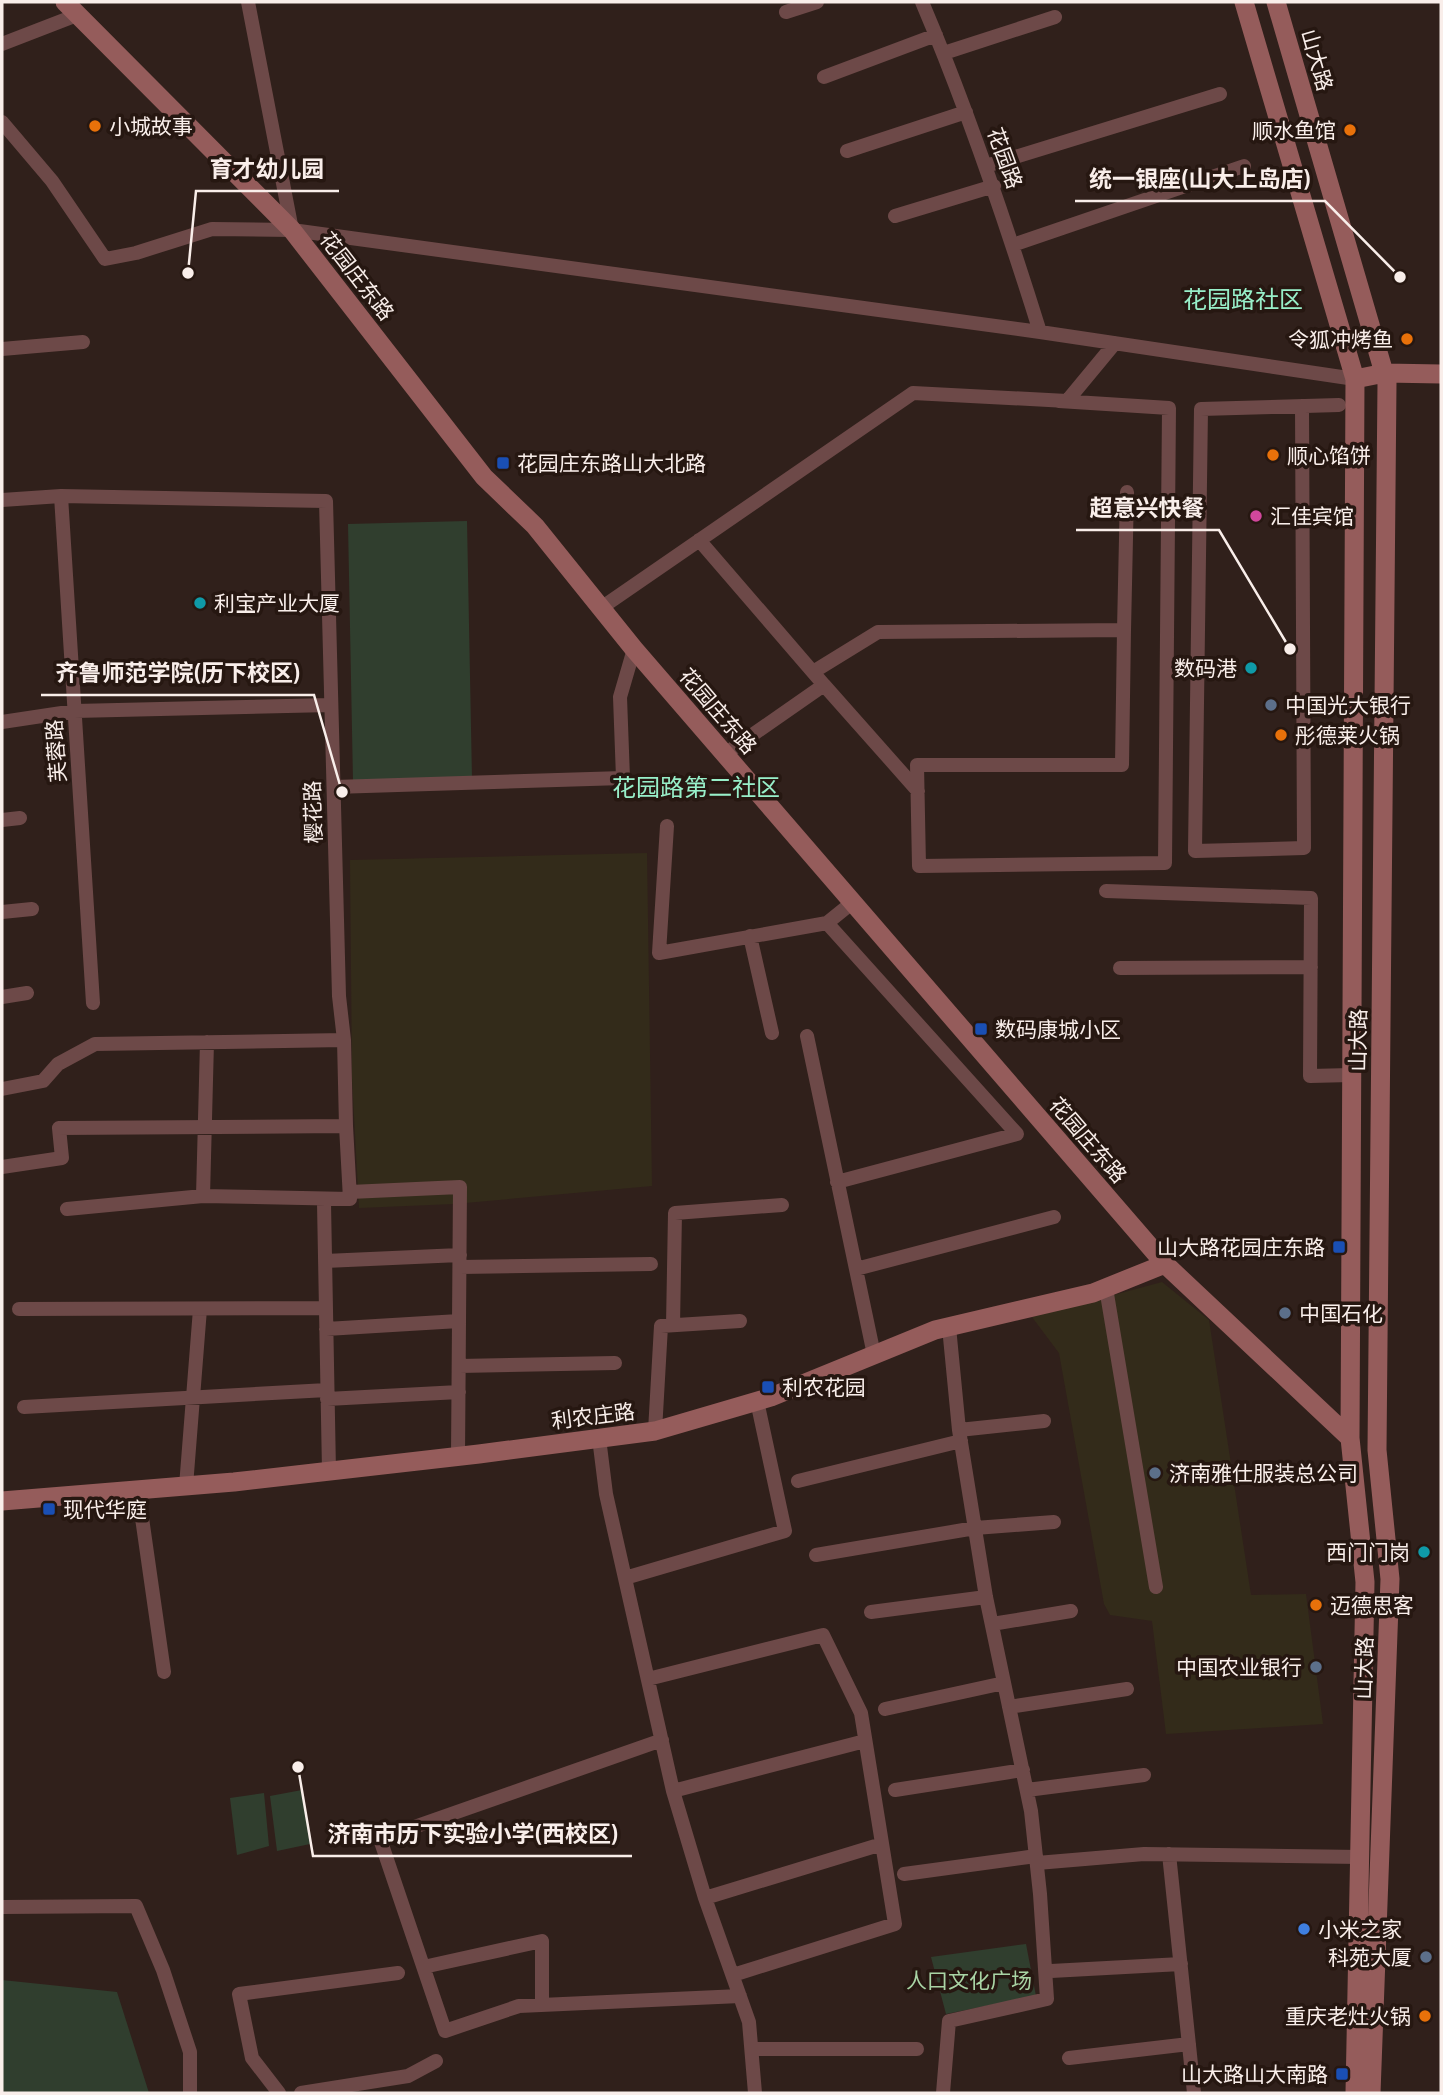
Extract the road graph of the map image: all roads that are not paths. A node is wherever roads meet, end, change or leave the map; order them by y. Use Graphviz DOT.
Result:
graph roads {
  1 [pos="248,2"];
  2 [pos="817,2"];
  3 [pos="922,2"];
  4 [pos="1244,2"];
  5 [pos="1276,2"];
  6 [pos="71,8"];
  7 [pos="786,12"];
  8 [pos="1055,17"];
  9 [pos="936,35"];
  10 [pos="2,44"];
  11 [pos="944,53"];
  12 [pos="824,77"];
  13 [pos="1220,94"];
  14 [pos="966,112"];
  15 [pos="2,122"];
  16 [pos="847,151"];
  17 [pos="986,166"];
  18 [pos="1244,166"];
  19 [pos="994,186"];
  20 [pos="895,216"];
  21 [pos="292,230"];
  22 [pos="1013,245"];
  23 [pos="1040,332"];
  24 [pos="83,342"];
  25 [pos="1115,343"];
  26 [pos="2,349"];
  27 [pos="1441,374"];
  28 [pos="1386,378"];
  29 [pos="1355,379"];
  30 [pos="1441,383"];
  31 [pos="1067,401"];
  32 [pos="1339,405"];
  33 [pos="1302,406"];
  34 [pos="1128,492"];
  35 [pos="61,496"];
  36 [pos="2,500"];
  37 [pos="699,540"];
  38 [pos="601,608"];
  39 [pos="1125,630"];
  40 [pos="634,649"];
  41 [pos="813,672"];
  42 [pos="824,684"];
  43 [pos="331,705"];
  44 [pos="75,711"];
  45 [pos="2,722"];
  46 [pos="725,754"];
  47 [pos="334,787"];
  48 [pos="918,791"];
  49 [pos="19,818"];
  50 [pos="2,820"];
  51 [pos="667,826"];
  52 [pos="1106,891"];
  53 [pos="853,902"];
  54 [pos="33,909"];
  55 [pos="2,912"];
  56 [pos="827,923"];
  57 [pos="750,936"];
  58 [pos="1311,967"];
  59 [pos="1120,968"];
  60 [pos="27,993"];
  61 [pos="2,997"];
  62 [pos="93,1003"];
  63 [pos="772,1033"];
  64 [pos="807,1036"];
  65 [pos="344,1040"];
  66 [pos="207,1042"];
  67 [pos="1351,1075"];
  68 [pos="2,1089"];
  69 [pos="346,1126"];
  70 [pos="206,1128"];
  71 [pos="2,1167"];
  72 [pos="837,1182"];
  73 [pos="350,1192"];
  74 [pos="203,1196"];
  75 [pos="324,1203"];
  76 [pos="782,1205"];
  77 [pos="67,1209"];
  78 [pos="1054,1217"];
  79 [pos="325,1261"];
  80 [pos="460,1261"];
  81 [pos="651,1264"];
  82 [pos="1166,1264"];
  83 [pos="856,1269"];
  84 [pos="1106,1288"];
  85 [pos="326,1308"];
  86 [pos="19,1309"];
  87 [pos="200,1309"];
  88 [pos="459,1321"];
  89 [pos="740,1321"];
  90 [pos="673,1325"];
  91 [pos="949,1327"];
  92 [pos="327,1329"];
  93 [pos="873,1349"];
  94 [pos="615,1363"];
  95 [pos="459,1366"];
  96 [pos="459,1392"];
  97 [pos="327,1395"];
  98 [pos="193,1397"];
  99 [pos="757,1401"];
  100 [pos="24,1407"];
  101 [pos="1044,1421"];
  102 [pos="655,1431"];
  103 [pos="960,1436"];
  104 [pos="599,1438"];
  105 [pos="1350,1438"];
  106 [pos="458,1456"];
  107 [pos="329,1471"];
  108 [pos="798,1481"];
  109 [pos="186,1486"];
  110 [pos="138,1490"];
  111 [pos="2,1501"];
  112 [pos="1054,1522"];
  113 [pos="975,1528"];
  114 [pos="816,1555"];
  115 [pos="625,1578"];
  116 [pos="1156,1587"];
  117 [pos="986,1597"];
  118 [pos="1071,1611"];
  119 [pos="871,1612"];
  120 [pos="992,1624"];
  121 [pos="164,1672"];
  122 [pos="648,1679"];
  123 [pos="1004,1683"];
  124 [pos="1128,1689"];
  125 [pos="1009,1707"];
  126 [pos="885,1709"];
  127 [pos="662,1740"];
  128 [pos="865,1741"];
  129 [pos="1023,1770"];
  130 [pos="1144,1775"];
  131 [pos="895,1790"];
  132 [pos="1027,1790"];
  133 [pos="673,1791"];
  134 [pos="882,1844"];
  135 [pos="1169,1854"];
  136 [pos="1360,1857"];
  137 [pos="1036,1859"];
  138 [pos="904,1874"];
  139 [pos="705,1898"];
  140 [pos="2,1907"];
  141 [pos="1181,1964"];
  142 [pos="428,1966"];
  143 [pos="1051,1971"];
  144 [pos="398,1973"];
  145 [pos="733,1975"];
  146 [pos="740,1996"];
  147 [pos="542,2005"];
  148 [pos="1189,2045"];
  149 [pos="751,2049"];
  150 [pos="917,2049"];
  151 [pos="1069,2058"];
  152 [pos="436,2061"];
  153 [pos="190,2093"];
  154 [pos="279,2093"];
  155 [pos="301,2093"];
  156 [pos="755,2093"];
  157 [pos="943,2093"];
  158 [pos="1194,2093"];
  159 [pos="1355,2093"];
  160 [pos="1371,2093"];
  1 -- 21 [label="street"];
  2 -- 7 [label="street"];
  3 -- 9 [label="street, 花园路"];
  4 -- 29 [label="main road, 山大路"];
  5 -- 28 [label="main road, 山大路"];
  6 -- 10 [label="street"];
  6 -- 21 [label="main road, 花园庄东路"];
  8 -- 11 [label="street"];
  9 -- 11 [label="street, 花园路"];
  9 -- 12 [label="street"];
  11 -- 14 [label="street, 花园路"];
  13 -- 17 [label="street"];
  14 -- 16 [label="street"];
  14 -- 17 [label="street, 花园路"];
  15 -- 21 [label="street"];
  17 -- 19 [label="street, 花园路"];
  18 -- 22 [label="street"];
  19 -- 20 [label="street"];
  19 -- 22 [label="street, 花园路"];
  21 -- 23 [label="street"];
  21 -- 38 [label="main road, 花园庄东路"];
  22 -- 23 [label="street, 花园路"];
  23 -- 25 [label="street"];
  24 -- 26 [label="street"];
  25 -- 29 [label="street"];
  25 -- 31 [label="street"];
  27 -- 28 [label="main road"];
  28 -- 29 [label="main road"];
  28 -- 30 [label="main road"];
  28 -- 160 [label="main road, 山大路"];
  29 -- 67 [label="main road, 山大路"];
  31 -- 37 [label="street"];
  31 -- 48 [label="street"];
  32 -- 33 [label="street"];
  33 -- 33 [label="street"];
  34 -- 39 [label="street"];
  35 -- 36 [label="street"];
  35 -- 43 [label="street, 樱花路"];
  35 -- 44 [label="street, 芙蓉路"];
  37 -- 38 [label="street"];
  37 -- 41 [label="street"];
  38 -- 40 [label="main road, 花园庄东路"];
  39 -- 41 [label="street"];
  39 -- 48 [label="street"];
  40 -- 46 [label="main road, 花园庄东路"];
  40 -- 47 [label="street"];
  41 -- 42 [label="street"];
  42 -- 46 [label="street"];
  42 -- 48 [label="street"];
  43 -- 44 [label="street"];
  43 -- 47 [label="street, 樱花路"];
  44 -- 45 [label="street"];
  44 -- 62 [label="street, 芙蓉路"];
  46 -- 53 [label="main road, 花园庄东路"];
  47 -- 65 [label="street, 樱花路"];
  49 -- 50 [label="street"];
  51 -- 57 [label="street"];
  52 -- 58 [label="street"];
  53 -- 56 [label="street"];
  53 -- 82 [label="main road, 花园庄东路"];
  54 -- 55 [label="street"];
  56 -- 57 [label="street"];
  56 -- 72 [label="street"];
  57 -- 63 [label="street"];
  58 -- 59 [label="street"];
  58 -- 67 [label="street"];
  60 -- 61 [label="street"];
  64 -- 72 [label="street"];
  65 -- 66 [label="street"];
  65 -- 69 [label="street, 樱花路"];
  66 -- 68 [label="street"];
  66 -- 70 [label="street"];
  67 -- 105 [label="main road, 山大路"];
  69 -- 70 [label="street"];
  69 -- 73 [label="street, 樱花路"];
  70 -- 71 [label="street"];
  70 -- 74 [label="street"];
  72 -- 83 [label="street"];
  73 -- 74 [label="street"];
  73 -- 80 [label="street"];
  74 -- 77 [label="street"];
  75 -- 79 [label="street"];
  76 -- 90 [label="street"];
  78 -- 83 [label="street"];
  79 -- 80 [label="street"];
  79 -- 85 [label="street"];
  80 -- 81 [label="street"];
  80 -- 88 [label="street"];
  82 -- 84 [label="main road, 利农庄路"];
  82 -- 105 [label="main road, 花园庄东路"];
  83 -- 93 [label="street"];
  84 -- 91 [label="main road, 利农庄路"];
  84 -- 116 [label="street"];
  85 -- 87 [label="street"];
  85 -- 92 [label="street"];
  86 -- 87 [label="street"];
  87 -- 98 [label="street"];
  88 -- 92 [label="street"];
  88 -- 95 [label="street"];
  89 -- 90 [label="street"];
  90 -- 102 [label="street"];
  91 -- 99 [label="main road, 利农庄路"];
  91 -- 103 [label="street"];
  92 -- 97 [label="street"];
  94 -- 95 [label="street"];
  95 -- 96 [label="street"];
  96 -- 97 [label="street"];
  96 -- 106 [label="street"];
  97 -- 98 [label="street"];
  97 -- 107 [label="street"];
  98 -- 100 [label="street"];
  98 -- 109 [label="street"];
  99 -- 102 [label="main road, 利农庄路"];
  99 -- 115 [label="street"];
  101 -- 103 [label="street"];
  102 -- 104 [label="main road, 利农庄路"];
  103 -- 108 [label="street"];
  103 -- 113 [label="street"];
  104 -- 106 [label="main road, 利农庄路"];
  104 -- 115 [label="street"];
  105 -- 136 [label="main road, 山大路"];
  106 -- 107 [label="main road, 利农庄路"];
  107 -- 109 [label="main road, 利农庄路"];
  109 -- 110 [label="main road, 利农庄路"];
  110 -- 111 [label="main road, 利农庄路"];
  110 -- 121 [label="street"];
  112 -- 113 [label="street"];
  113 -- 114 [label="street"];
  113 -- 117 [label="street"];
  115 -- 122 [label="street"];
  117 -- 119 [label="street"];
  117 -- 120 [label="street"];
  118 -- 120 [label="street"];
  120 -- 123 [label="street"];
  122 -- 127 [label="street"];
  122 -- 128 [label="street"];
  123 -- 125 [label="street"];
  123 -- 126 [label="street"];
  124 -- 125 [label="street"];
  125 -- 129 [label="street"];
  127 -- 133 [label="street"];
  127 -- 147 [label="street"];
  128 -- 133 [label="street"];
  128 -- 134 [label="street"];
  129 -- 131 [label="street"];
  129 -- 132 [label="street"];
  130 -- 132 [label="street"];
  132 -- 137 [label="street"];
  133 -- 139 [label="street"];
  134 -- 139 [label="street"];
  134 -- 145 [label="street"];
  135 -- 136 [label="street"];
  135 -- 137 [label="street"];
  135 -- 141 [label="street"];
  136 -- 159 [label="main road, 山大路"];
  137 -- 138 [label="street"];
  137 -- 157 [label="street"];
  139 -- 145 [label="street"];
  140 -- 153 [label="street"];
  141 -- 143 [label="street"];
  141 -- 148 [label="street"];
  142 -- 147 [label="street"];
  144 -- 154 [label="street"];
  145 -- 146 [label="street"];
  146 -- 147 [label="street"];
  146 -- 149 [label="street"];
  148 -- 151 [label="street"];
  148 -- 158 [label="street"];
  149 -- 150 [label="street"];
  149 -- 156 [label="street"];
  152 -- 155 [label="street"];
}
